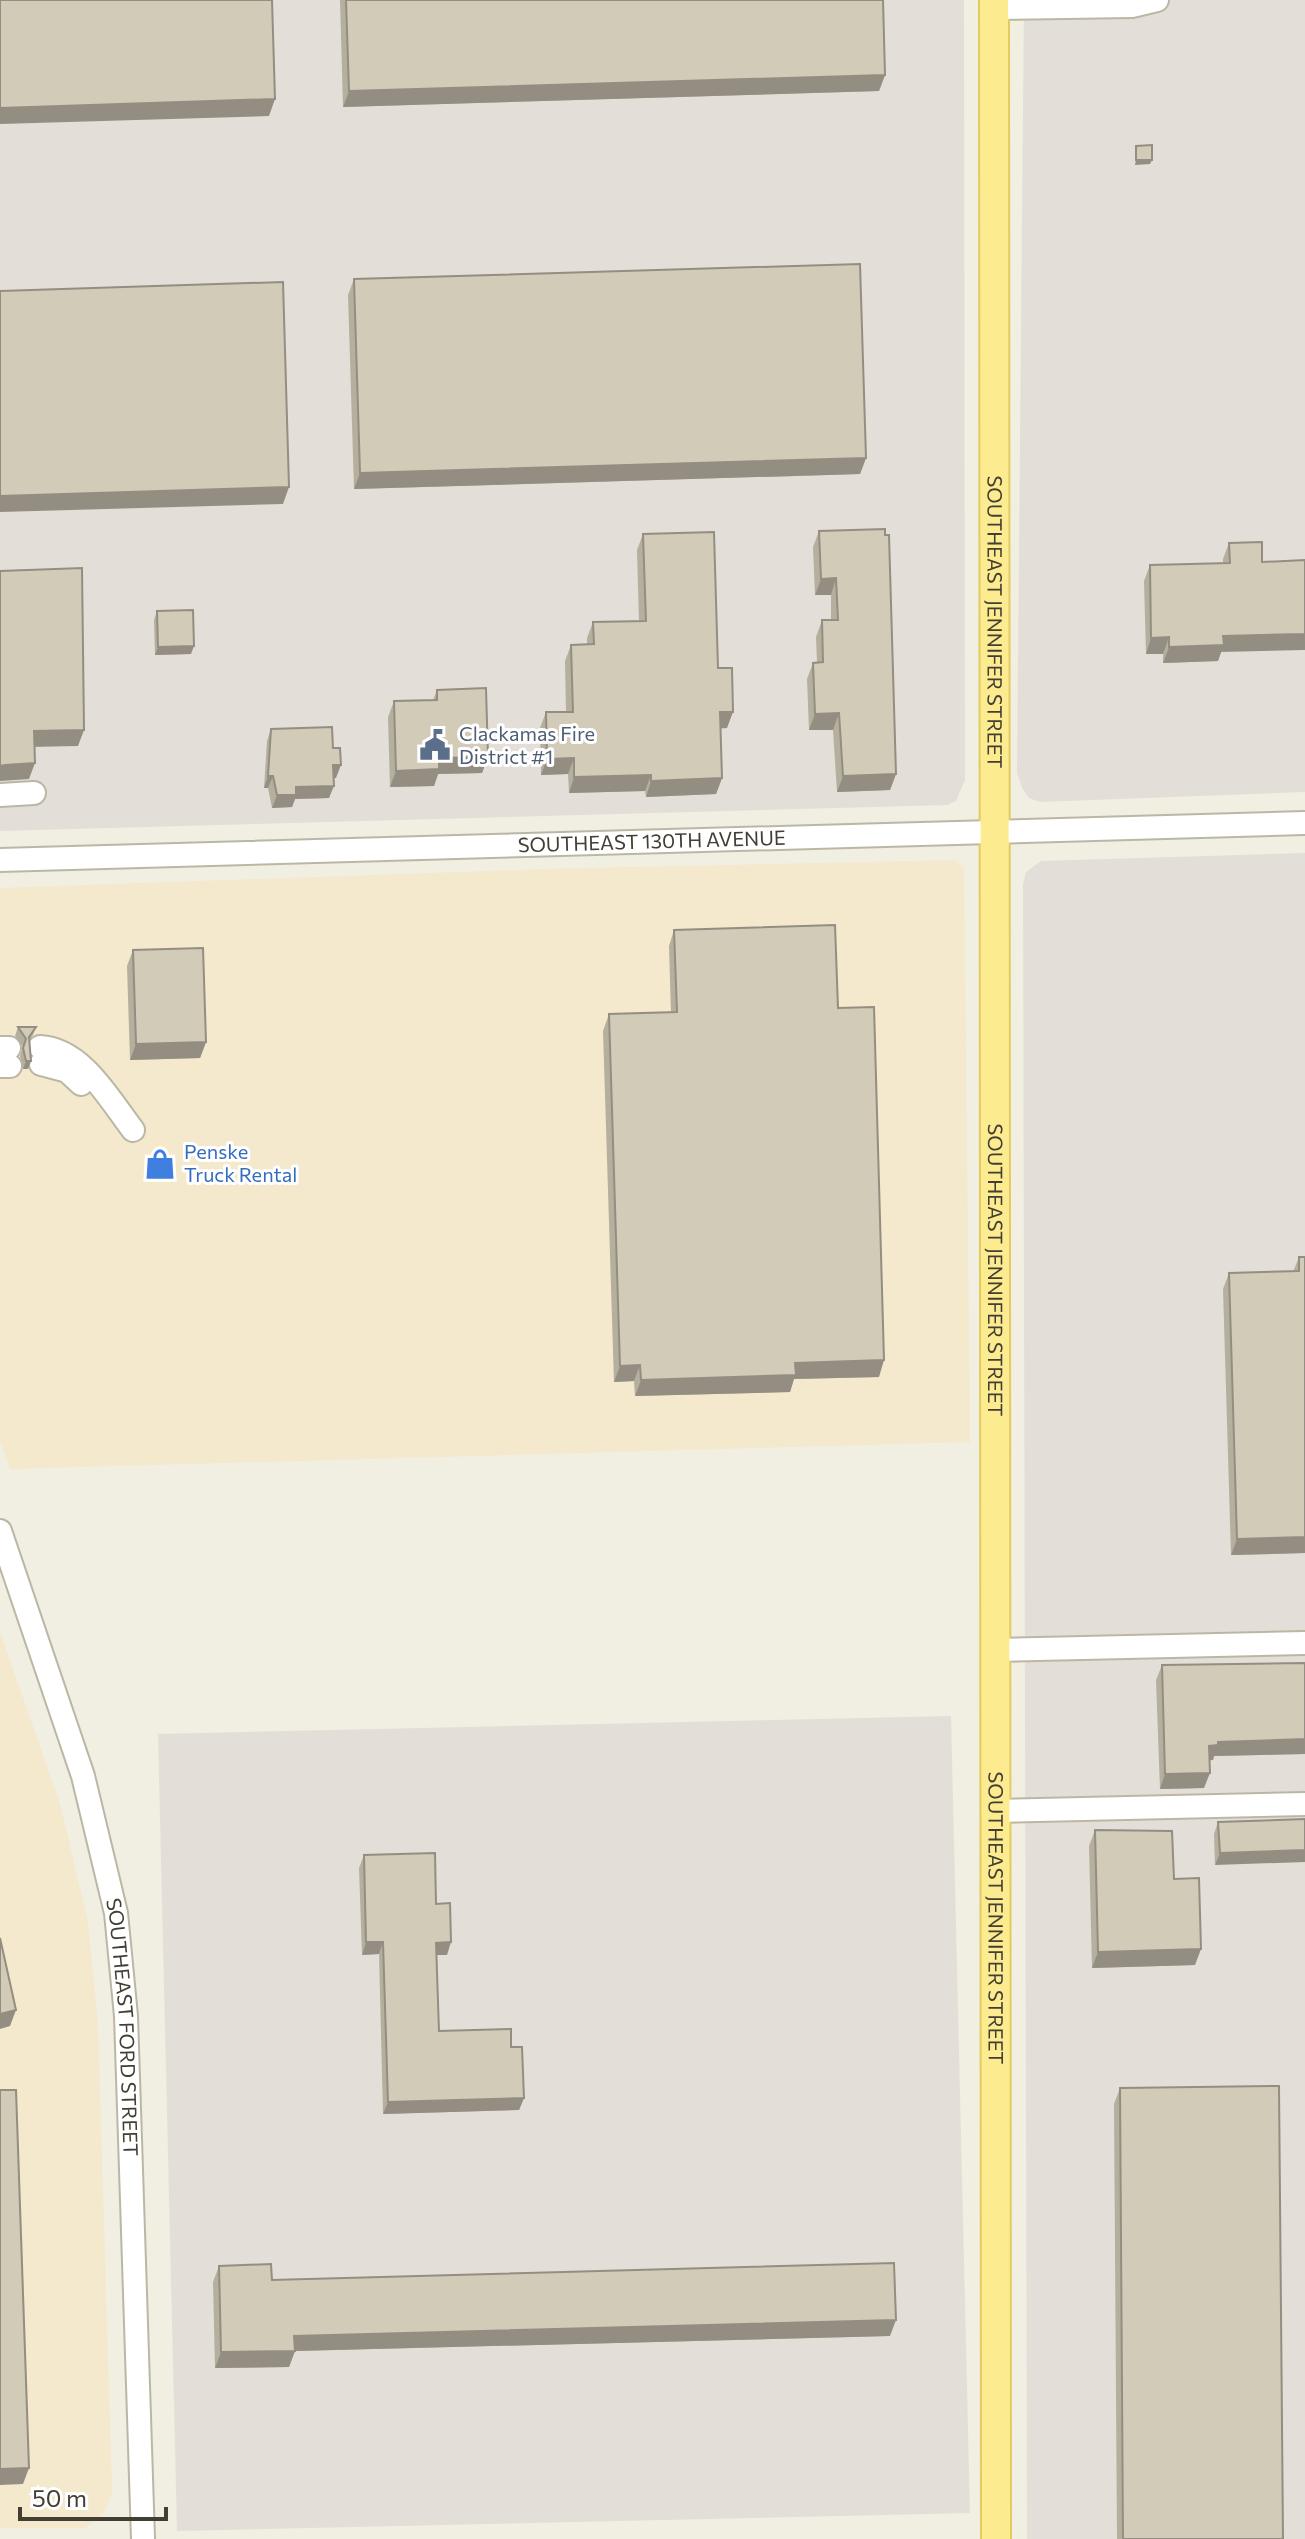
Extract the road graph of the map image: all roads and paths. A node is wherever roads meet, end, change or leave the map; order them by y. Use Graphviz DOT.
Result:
graph roads {
  1 [pos="1157,0"];
  2 [pos="994,4"];
  3 [pos="34,793"];
  4 [pos="0,795"];
  5 [pos="1305,823"];
  6 [pos="993,831"];
  7 [pos="0,860"];
  8 [pos="40,1056"];
  9 [pos="124,1130"];
  10 [pos="0,1531"];
  11 [pos="1305,1643"];
  12 [pos="993,1650"];
  13 [pos="1305,1804"];
  14 [pos="994,1811"];
  15 [pos="143,2539"];
  16 [pos="996,2539"];
  1 -- 2 [label="street"];
  2 -- 6 [label="main road, SOUTHEAST JENNIFER STREET"];
  3 -- 4 [label="street"];
  5 -- 6 [label="street, SOUTHEAST 130TH AVENUE"];
  6 -- 7 [label="street, SOUTHEAST 130TH AVENUE"];
  6 -- 12 [label="main road, SOUTHEAST JENNIFER STREET"];
  8 -- 9 [label="street"];
  10 -- 15 [label="street, SOUTHEAST FORD STREET"];
  11 -- 12 [label="street"];
  12 -- 14 [label="main road, SOUTHEAST JENNIFER STREET"];
  13 -- 14 [label="street"];
  14 -- 16 [label="main road, SOUTHEAST JENNIFER STREET"];
}
